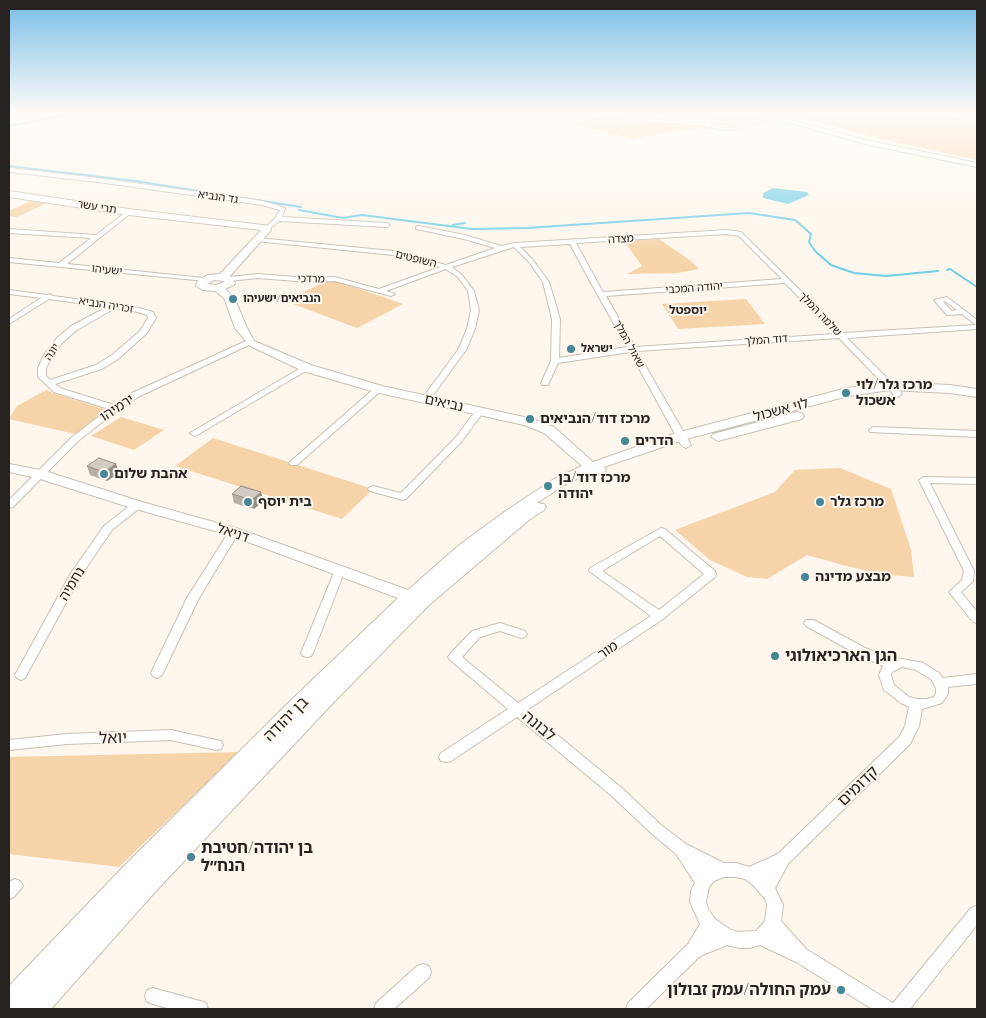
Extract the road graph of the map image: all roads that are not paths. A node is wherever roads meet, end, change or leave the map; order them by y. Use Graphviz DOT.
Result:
graph roads {
  1 [pos="964,162"];
  2 [pos="977,164"];
  3 [pos="9,170"];
  4 [pos="9,194"];
  5 [pos="129,212"];
  6 [pos="278,219"];
  7 [pos="387,225"];
  8 [pos="268,228"];
  9 [pos="418,228"];
  10 [pos="9,230"];
  11 [pos="741,234"];
  12 [pos="97,237"];
  13 [pos="258,240"];
  14 [pos="572,242"];
  15 [pos="515,246"];
  16 [pos="501,248"];
  17 [pos="9,260"];
  18 [pos="61,265"];
  19 [pos="447,267"];
  20 [pos="226,278"];
  21 [pos="204,280"];
  22 [pos="788,282"];
  23 [pos="218,288"];
  24 [pos="381,290"];
  25 [pos="9,292"];
  26 [pos="392,294"];
  27 [pos="600,294"];
  28 [pos="50,296"];
  29 [pos="114,306"];
  30 [pos="962,312"];
  31 [pos="9,322"];
  32 [pos="977,325"];
  33 [pos="840,336"];
  34 [pos="254,341"];
  35 [pos="632,349"];
  36 [pos="555,361"];
  37 [pos="307,368"];
  38 [pos="48,383"];
  39 [pos="545,383"];
  40 [pos="379,389"];
  41 [pos="894,390"];
  42 [pos="977,396"];
  43 [pos="425,400"];
  44 [pos="115,408"];
  45 [pos="480,411"];
  46 [pos="873,430"];
  47 [pos="194,433"];
  48 [pos="977,434"];
  49 [pos="684,441"];
  50 [pos="294,463"];
  51 [pos="9,468"];
  52 [pos="596,469"];
  53 [pos="40,474"];
  54 [pos="977,481"];
  55 [pos="373,489"];
  56 [pos="9,505"];
  57 [pos="138,505"];
  58 [pos="234,532"];
  59 [pos="340,570"];
  60 [pos="417,599"];
  61 [pos="658,616"];
  62 [pos="977,618"];
  63 [pos="810,623"];
  64 [pos="521,634"];
  65 [pos="307,653"];
  66 [pos="893,665"];
  67 [pos="157,673"];
  68 [pos="21,675"];
  69 [pos="977,679"];
  70 [pos="940,683"];
  71 [pos="916,704"];
  72 [pos="519,709"];
  73 [pos="9,745"];
  74 [pos="216,745"];
  75 [pos="446,757"];
  76 [pos="681,849"];
  77 [pos="783,859"];
  78 [pos="723,870"];
  79 [pos="749,874"];
  80 [pos="703,882"];
  81 [pos="767,888"];
  82 [pos="977,913"];
  83 [pos="773,923"];
  84 [pos="709,924"];
  85 [pos="727,936"];
  86 [pos="760,937"];
  87 [pos="694,950"];
  88 [pos="802,956"];
  89 [pos="423,972"];
  90 [pos="153,996"];
  91 [pos="9,1004"];
  92 [pos="34,1009"];
  93 [pos="200,1009"];
  94 [pos="382,1009"];
  95 [pos="634,1009"];
  96 [pos="887,1009"];
  97 [pos="899,1009"];
  1 -- 2 [label="street"];
  3 -- 6 [label="street, גד הנביא"];
  4 -- 5 [label="street, תרי עשר"];
  5 -- 8 [label="street"];
  5 -- 12 [label="street, תרי עשר"];
  6 -- 7 [label="street"];
  6 -- 8 [label="street"];
  8 -- 13 [label="street"];
  9 -- 16 [label="street"];
  10 -- 12 [label="street"];
  11 -- 14 [label="street, מצדה"];
  11 -- 22 [label="street, שלמה המלך"];
  12 -- 18 [label="street, תרי עשר"];
  13 -- 19 [label="street, השופטים"];
  13 -- 20 [label="street"];
  14 -- 15 [label="street, מצדה"];
  14 -- 27 [label="street, שאול המלך"];
  15 -- 16 [label="street, מצדה"];
  15 -- 36 [label="street"];
  16 -- 19 [label="street"];
  17 -- 18 [label="street, ישעיהו"];
  18 -- 21 [label="street, ישעיהו"];
  19 -- 24 [label="street"];
  19 -- 43 [label="street, השופטים"];
  20 -- 21 [label="street"];
  20 -- 23 [label="street"];
  20 -- 24 [label="street, מרדכי"];
  21 -- 23 [label="street"];
  22 -- 27 [label="street, יהודה המכבי"];
  22 -- 33 [label="street, שלמה המלך"];
  23 -- 34 [label="street"];
  24 -- 26 [label="street, מרדכי"];
  25 -- 28 [label="street, זכריה הנביא"];
  27 -- 35 [label="street, שאול המלך"];
  28 -- 29 [label="street, זכריה הנביא"];
  28 -- 31 [label="street"];
  29 -- 38 [label="street, יונה"];
  29 -- 38 [label="street, זכריה הנביא"];
  30 -- 32 [label="street, דוד המלך"];
  32 -- 33 [label="street, דוד המלך"];
  33 -- 35 [label="street, דוד המלך"];
  33 -- 41 [label="street, שלמה המלך"];
  34 -- 37 [label="street, נביאים"];
  34 -- 44 [label="street, ירמיהו"];
  35 -- 36 [label="street, דוד המלך"];
  35 -- 49 [label="street, שאול המלך"];
  36 -- 39 [label="street"];
  37 -- 40 [label="street, נביאים"];
  37 -- 47 [label="street"];
  38 -- 44 [label="street"];
  40 -- 43 [label="street, נביאים"];
  40 -- 50 [label="street"];
  41 -- 42 [label="street, לוי אשכול"];
  41 -- 49 [label="street, לוי אשכול"];
  43 -- 45 [label="street, נביאים"];
  44 -- 53 [label="street, ירמיהו"];
  45 -- 52 [label="street, נביאים"];
  45 -- 55 [label="street"];
  46 -- 48 [label="street"];
  49 -- 52 [label="street, לוי אשכול"];
  51 -- 53 [label="street"];
  52 -- 60 [label="street, בן יהודה"];
  53 -- 56 [label="street, ירמיהו"];
  53 -- 57 [label="street, דניאל"];
  54 -- 62 [label="street"];
  57 -- 58 [label="street, דניאל"];
  57 -- 68 [label="street, נחמיה"];
  58 -- 59 [label="street, דניאל"];
  58 -- 67 [label="street"];
  59 -- 60 [label="street, דניאל"];
  59 -- 65 [label="street"];
  60 -- 91 [label="street, בן יהודה"];
  60 -- 92 [label="street, בן יהודה"];
  61 -- 61 [label="street, מור"];
  61 -- 72 [label="street, מור"];
  63 -- 66 [label="street"];
  64 -- 72 [label="street, לבונה"];
  66 -- 70 [label="street"];
  66 -- 71 [label="street"];
  69 -- 70 [label="street"];
  70 -- 71 [label="street"];
  71 -- 77 [label="street, קדומים"];
  72 -- 75 [label="street, מור"];
  72 -- 76 [label="street, לבונה"];
  73 -- 74 [label="street, יואל"];
  76 -- 78 [label="street, לבונה"];
  76 -- 80 [label="street, לבונה"];
  77 -- 79 [label="street, קדומים"];
  77 -- 81 [label="street, קדומים"];
  78 -- 79 [label="street"];
  78 -- 80 [label="street"];
  79 -- 81 [label="street"];
  80 -- 84 [label="street"];
  81 -- 83 [label="street"];
  82 -- 97 [label="street"];
  83 -- 86 [label="street"];
  83 -- 88 [label="street"];
  84 -- 85 [label="street"];
  84 -- 87 [label="street"];
  85 -- 86 [label="street"];
  85 -- 87 [label="street"];
  86 -- 88 [label="street"];
  87 -- 95 [label="street"];
  88 -- 96 [label="street"];
  89 -- 94 [label="street"];
  90 -- 93 [label="street"];
}
